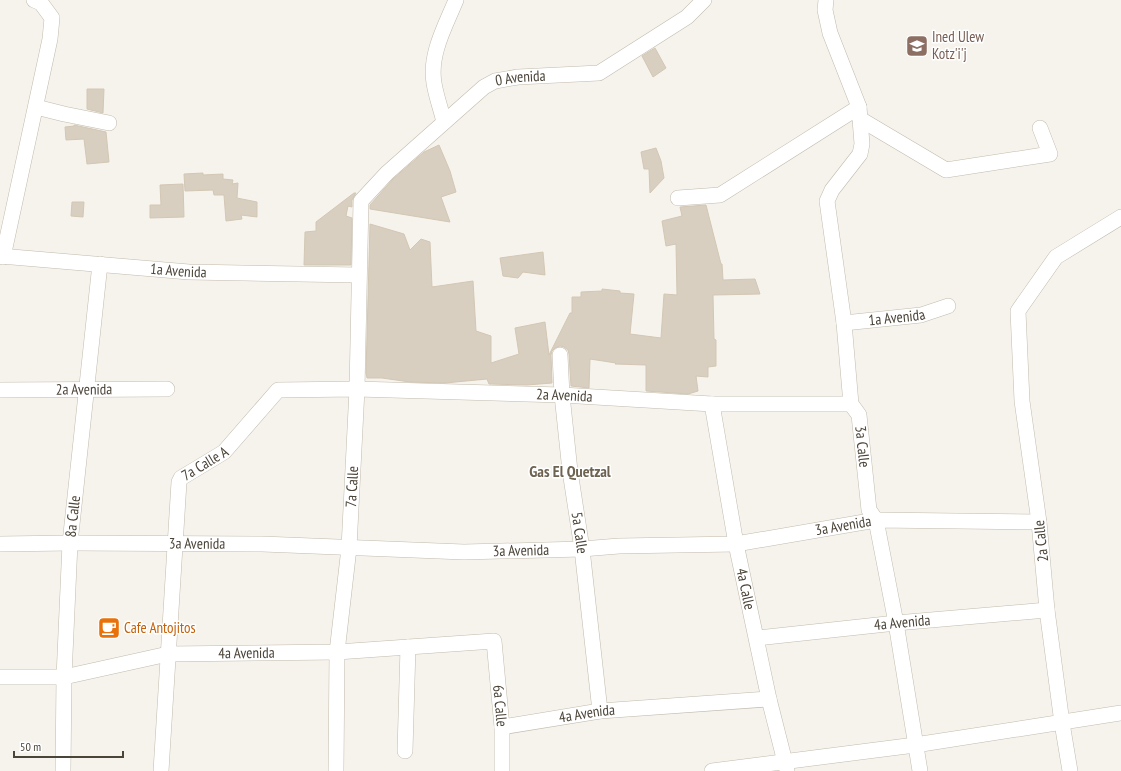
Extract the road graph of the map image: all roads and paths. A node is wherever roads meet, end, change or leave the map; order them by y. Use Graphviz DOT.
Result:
graph roads {
  1 [pos="34,0"];
  2 [pos="456,0"];
  3 [pos="704,0"];
  4 [pos="826,0"];
  5 [pos="36,107"];
  6 [pos="860,113"];
  7 [pos="444,122"];
  8 [pos="109,123"];
  9 [pos="1040,128"];
  10 [pos="678,198"];
  11 [pos="361,201"];
  12 [pos="1121,217"];
  13 [pos="2,257"];
  14 [pos="100,264"];
  15 [pos="358,275"];
  16 [pos="948,306"];
  17 [pos="844,323"];
  18 [pos="560,355"];
  19 [pos="167,389"];
  20 [pos="357,389"];
  21 [pos="0,390"];
  22 [pos="86,390"];
  23 [pos="278,390"];
  24 [pos="562,395"];
  25 [pos="712,404"];
  26 [pos="851,404"];
  27 [pos="876,520"];
  28 [pos="1039,522"];
  29 [pos="70,542"];
  30 [pos="175,543"];
  31 [pos="0,544"];
  32 [pos="736,544"];
  33 [pos="349,548"];
  34 [pos="582,549"];
  35 [pos="1047,610"];
  36 [pos="896,623"];
  37 [pos="757,638"];
  38 [pos="494,641"];
  39 [pos="408,647"];
  40 [pos="337,652"];
  41 [pos="168,654"];
  42 [pos="0,677"];
  43 [pos="64,677"];
  44 [pos="769,699"];
  45 [pos="600,711"];
  46 [pos="1121,713"];
  47 [pos="1062,723"];
  48 [pos="502,727"];
  49 [pos="915,745"];
  50 [pos="405,751"];
  51 [pos="787,766"];
  52 [pos="63,771"];
  53 [pos="161,771"];
  54 [pos="336,771"];
  55 [pos="502,771"];
  56 [pos="712,771"];
  57 [pos="920,771"];
  58 [pos="1070,771"];
  1 -- 5 [label="street"];
  2 -- 7 [label="street"];
  3 -- 7 [label="street, 0 Avenida"];
  4 -- 6 [label="street, 3a Calle"];
  5 -- 8 [label="street"];
  5 -- 13 [label="street"];
  6 -- 9 [label="street"];
  6 -- 10 [label="street"];
  6 -- 17 [label="street, 3a Calle"];
  7 -- 11 [label="street, 0 Avenida"];
  11 -- 15 [label="street, 7a Calle"];
  12 -- 28 [label="street, 2a Calle"];
  13 -- 14 [label="street, 1a Avenida"];
  14 -- 15 [label="street, 1a Avenida"];
  14 -- 22 [label="street, 8a Calle"];
  15 -- 20 [label="street, 7a Calle"];
  16 -- 17 [label="street, 1a Avenida"];
  17 -- 26 [label="street, 3a Calle"];
  18 -- 24 [label="street, 5a Calle"];
  19 -- 22 [label="street, 2a Avenida"];
  20 -- 23 [label="street, 2a Avenida"];
  20 -- 24 [label="street, 2a Avenida"];
  20 -- 33 [label="street, 7a Calle"];
  21 -- 22 [label="street, 2a Avenida"];
  22 -- 29 [label="street, 8a Calle"];
  23 -- 30 [label="street, 7a Calle A"];
  24 -- 25 [label="street, 2a Avenida"];
  24 -- 34 [label="street, 5a Calle"];
  25 -- 26 [label="street, 2a Avenida"];
  25 -- 32 [label="street, 4a Calle"];
  26 -- 27 [label="street, 3a Calle"];
  27 -- 28 [label="street, 3a Avenida"];
  27 -- 32 [label="street, 3a Avenida"];
  27 -- 36 [label="street, 3a Calle"];
  28 -- 35 [label="street, 2a Calle"];
  29 -- 30 [label="street, 3a Avenida"];
  29 -- 31 [label="street, 3a Avenida"];
  29 -- 43 [label="street, 8a Calle"];
  30 -- 33 [label="street, 3a Avenida"];
  30 -- 41 [label="street, 7a Calle A"];
  32 -- 34 [label="street, 3a Avenida"];
  32 -- 37 [label="street, 4a Calle"];
  33 -- 34 [label="street, 3a Avenida"];
  33 -- 40 [label="street, 7a Calle"];
  34 -- 45 [label="street, 5a Calle"];
  35 -- 36 [label="street, 4a Avenida"];
  35 -- 47 [label="street, 2a Calle"];
  36 -- 37 [label="street, 4a Avenida"];
  36 -- 49 [label="street, 3a Calle"];
  37 -- 44 [label="street, 4a Calle"];
  38 -- 39 [label="street, 4a Avenida"];
  38 -- 48 [label="street, 6a Calle"];
  39 -- 40 [label="street, 4a Avenida"];
  39 -- 50 [label="street"];
  40 -- 41 [label="street, 4a Avenida"];
  40 -- 54 [label="street, 7a Calle"];
  41 -- 43 [label="street, 4a Avenida"];
  41 -- 53 [label="street, 7a Calle A"];
  42 -- 43 [label="street, 4a Avenida"];
  43 -- 52 [label="street, 8a Calle"];
  44 -- 45 [label="street, 4a Avenida"];
  44 -- 51 [label="street, 4a Calle"];
  45 -- 48 [label="street, 4a Avenida"];
  46 -- 47 [label="street"];
  47 -- 49 [label="street"];
  47 -- 58 [label="street, 2a Calle"];
  48 -- 55 [label="street, 6a Calle"];
  49 -- 51 [label="street"];
  49 -- 57 [label="street, 3a Calle"];
  51 -- 56 [label="street"];
}
